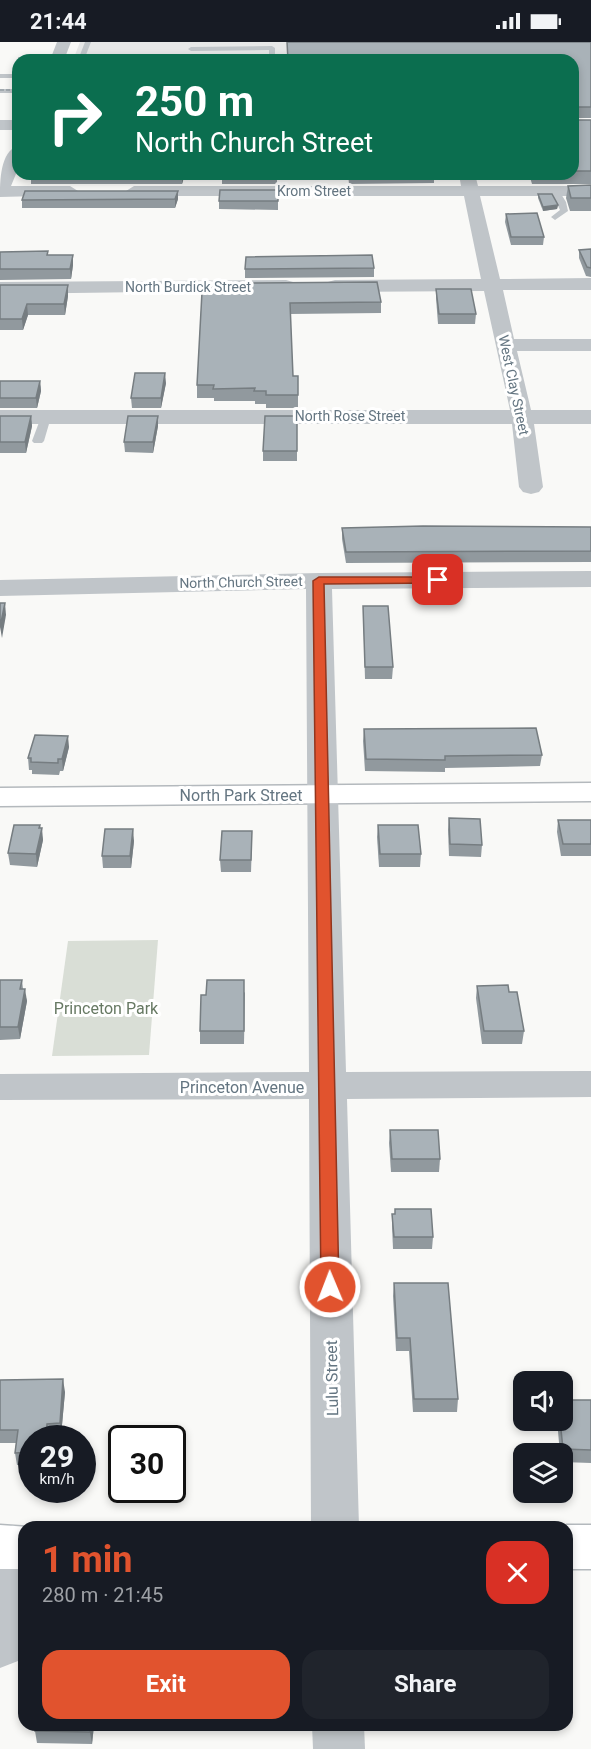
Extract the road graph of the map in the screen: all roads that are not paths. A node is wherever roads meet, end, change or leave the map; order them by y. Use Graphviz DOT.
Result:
graph roads {
  1 [pos="192,45"];
  2 [pos="272,54"];
  3 [pos="12,164"];
  4 [pos="469,183"];
  5 [pos="0,191"];
  6 [pos="81,191"];
  7 [pos="117,191"];
  8 [pos="555,191"];
  9 [pos="591,191"];
  10 [pos="555,217"];
  11 [pos="591,284"];
  12 [pos="492,285"];
  13 [pos="0,288"];
  14 [pos="506,345"];
  15 [pos="591,345"];
  16 [pos="0,417"];
  17 [pos="46,417"];
  18 [pos="522,417"];
  19 [pos="591,417"];
  20 [pos="38,441"];
  21 [pos="531,487"];
  22 [pos="591,579"];
  23 [pos="319,581"];
  24 [pos="0,588"];
  25 [pos="591,792"];
  26 [pos="322,794"];
  27 [pos="0,796"];
  28 [pos="591,1084"];
  29 [pos="0,1087"];
  30 [pos="326,1087"];
  31 [pos="335,1521"];
  32 [pos="12,1547"];
  33 [pos="573,1547"];
  34 [pos="591,1547"];
  35 [pos="0,1644"];
  36 [pos="338,1731"];
  37 [pos="339,1749"];
  1 -- 2 [label="lane"];
  3 -- 5 [label="street"];
  4 -- 7 [label="street, Krom Street"];
  4 -- 8 [label="street, Krom Street"];
  4 -- 12 [label="street, West Clay Street"];
  5 -- 6 [label="street"];
  8 -- 9 [label="street, Krom Street"];
  8 -- 10 [label="lane"];
  11 -- 12 [label="street, North Burdick Street"];
  12 -- 13 [label="street, North Burdick Street"];
  12 -- 14 [label="street, West Clay Street"];
  14 -- 15 [label="street"];
  14 -- 18 [label="street, West Clay Street"];
  16 -- 17 [label="street, North Rose Street"];
  17 -- 18 [label="street, North Rose Street"];
  17 -- 20 [label="lane"];
  18 -- 19 [label="street, North Rose Street"];
  18 -- 21 [label="street, West Clay Street"];
  22 -- 23 [label="street, North Church Street"];
  23 -- 24 [label="street, North Church Street"];
  23 -- 26 [label="street, Lulu Street"];
  25 -- 26 [label="main road, North Park Street"];
  26 -- 27 [label="main road, North Park Street"];
  26 -- 30 [label="street, Lulu Street"];
  28 -- 30 [label="street, Princeton Avenue"];
  29 -- 30 [label="street, Princeton Avenue"];
  30 -- 31 [label="street, Lulu Street"];
  32 -- 35 [label="street"];
  33 -- 34 [label="main road"];
  36 -- 37 [label="street"];
}
